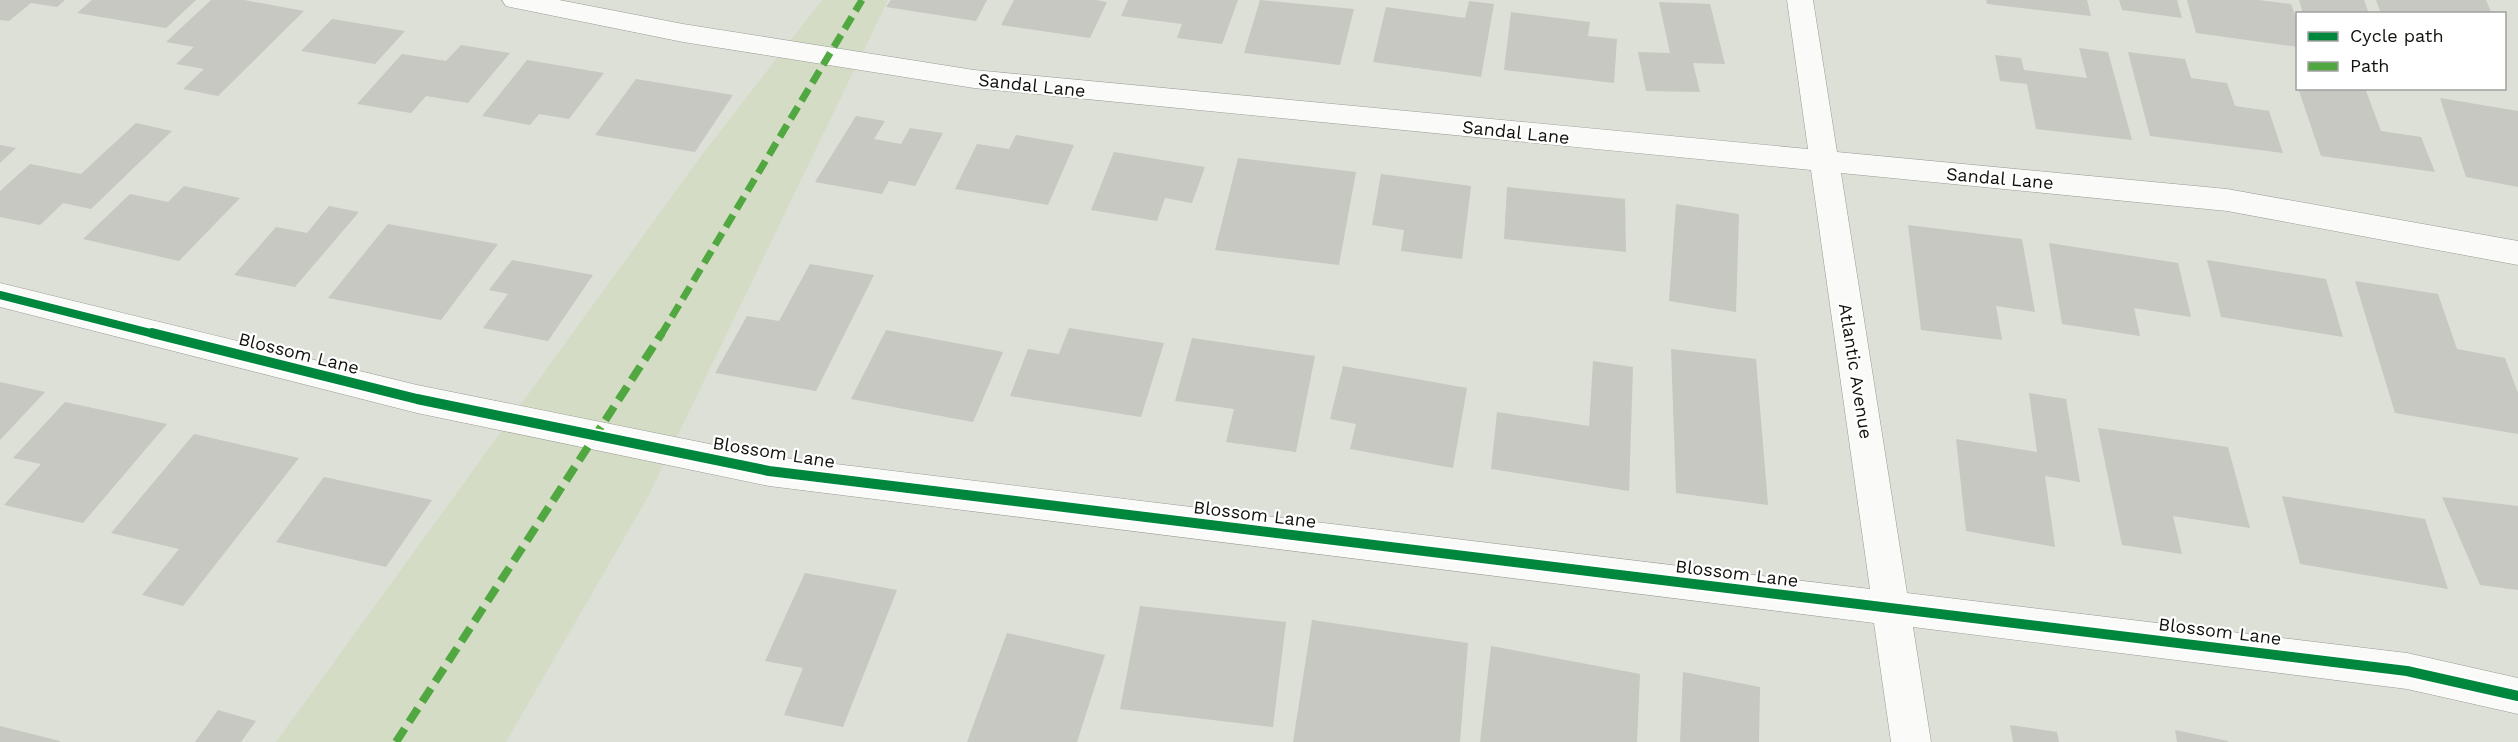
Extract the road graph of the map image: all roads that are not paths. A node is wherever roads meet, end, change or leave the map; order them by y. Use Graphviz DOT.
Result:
graph roads {
  1 [pos="515,0"];
  2 [pos="1800,0"];
  3 [pos="1824,161"];
  4 [pos="2518,253"];
  5 [pos="0,295"];
  6 [pos="1891,608"];
  7 [pos="2518,696"];
  8 [pos="1911,742"];
  1 -- 3 [label="street, Sandal Lane"];
  2 -- 3 [label="street, Atlantic Avenue"];
  3 -- 4 [label="street, Sandal Lane"];
  3 -- 6 [label="street, Atlantic Avenue"];
  5 -- 6 [label="street, Blossom Lane"];
  6 -- 7 [label="street, Blossom Lane"];
  6 -- 8 [label="street, Atlantic Avenue"];
}
